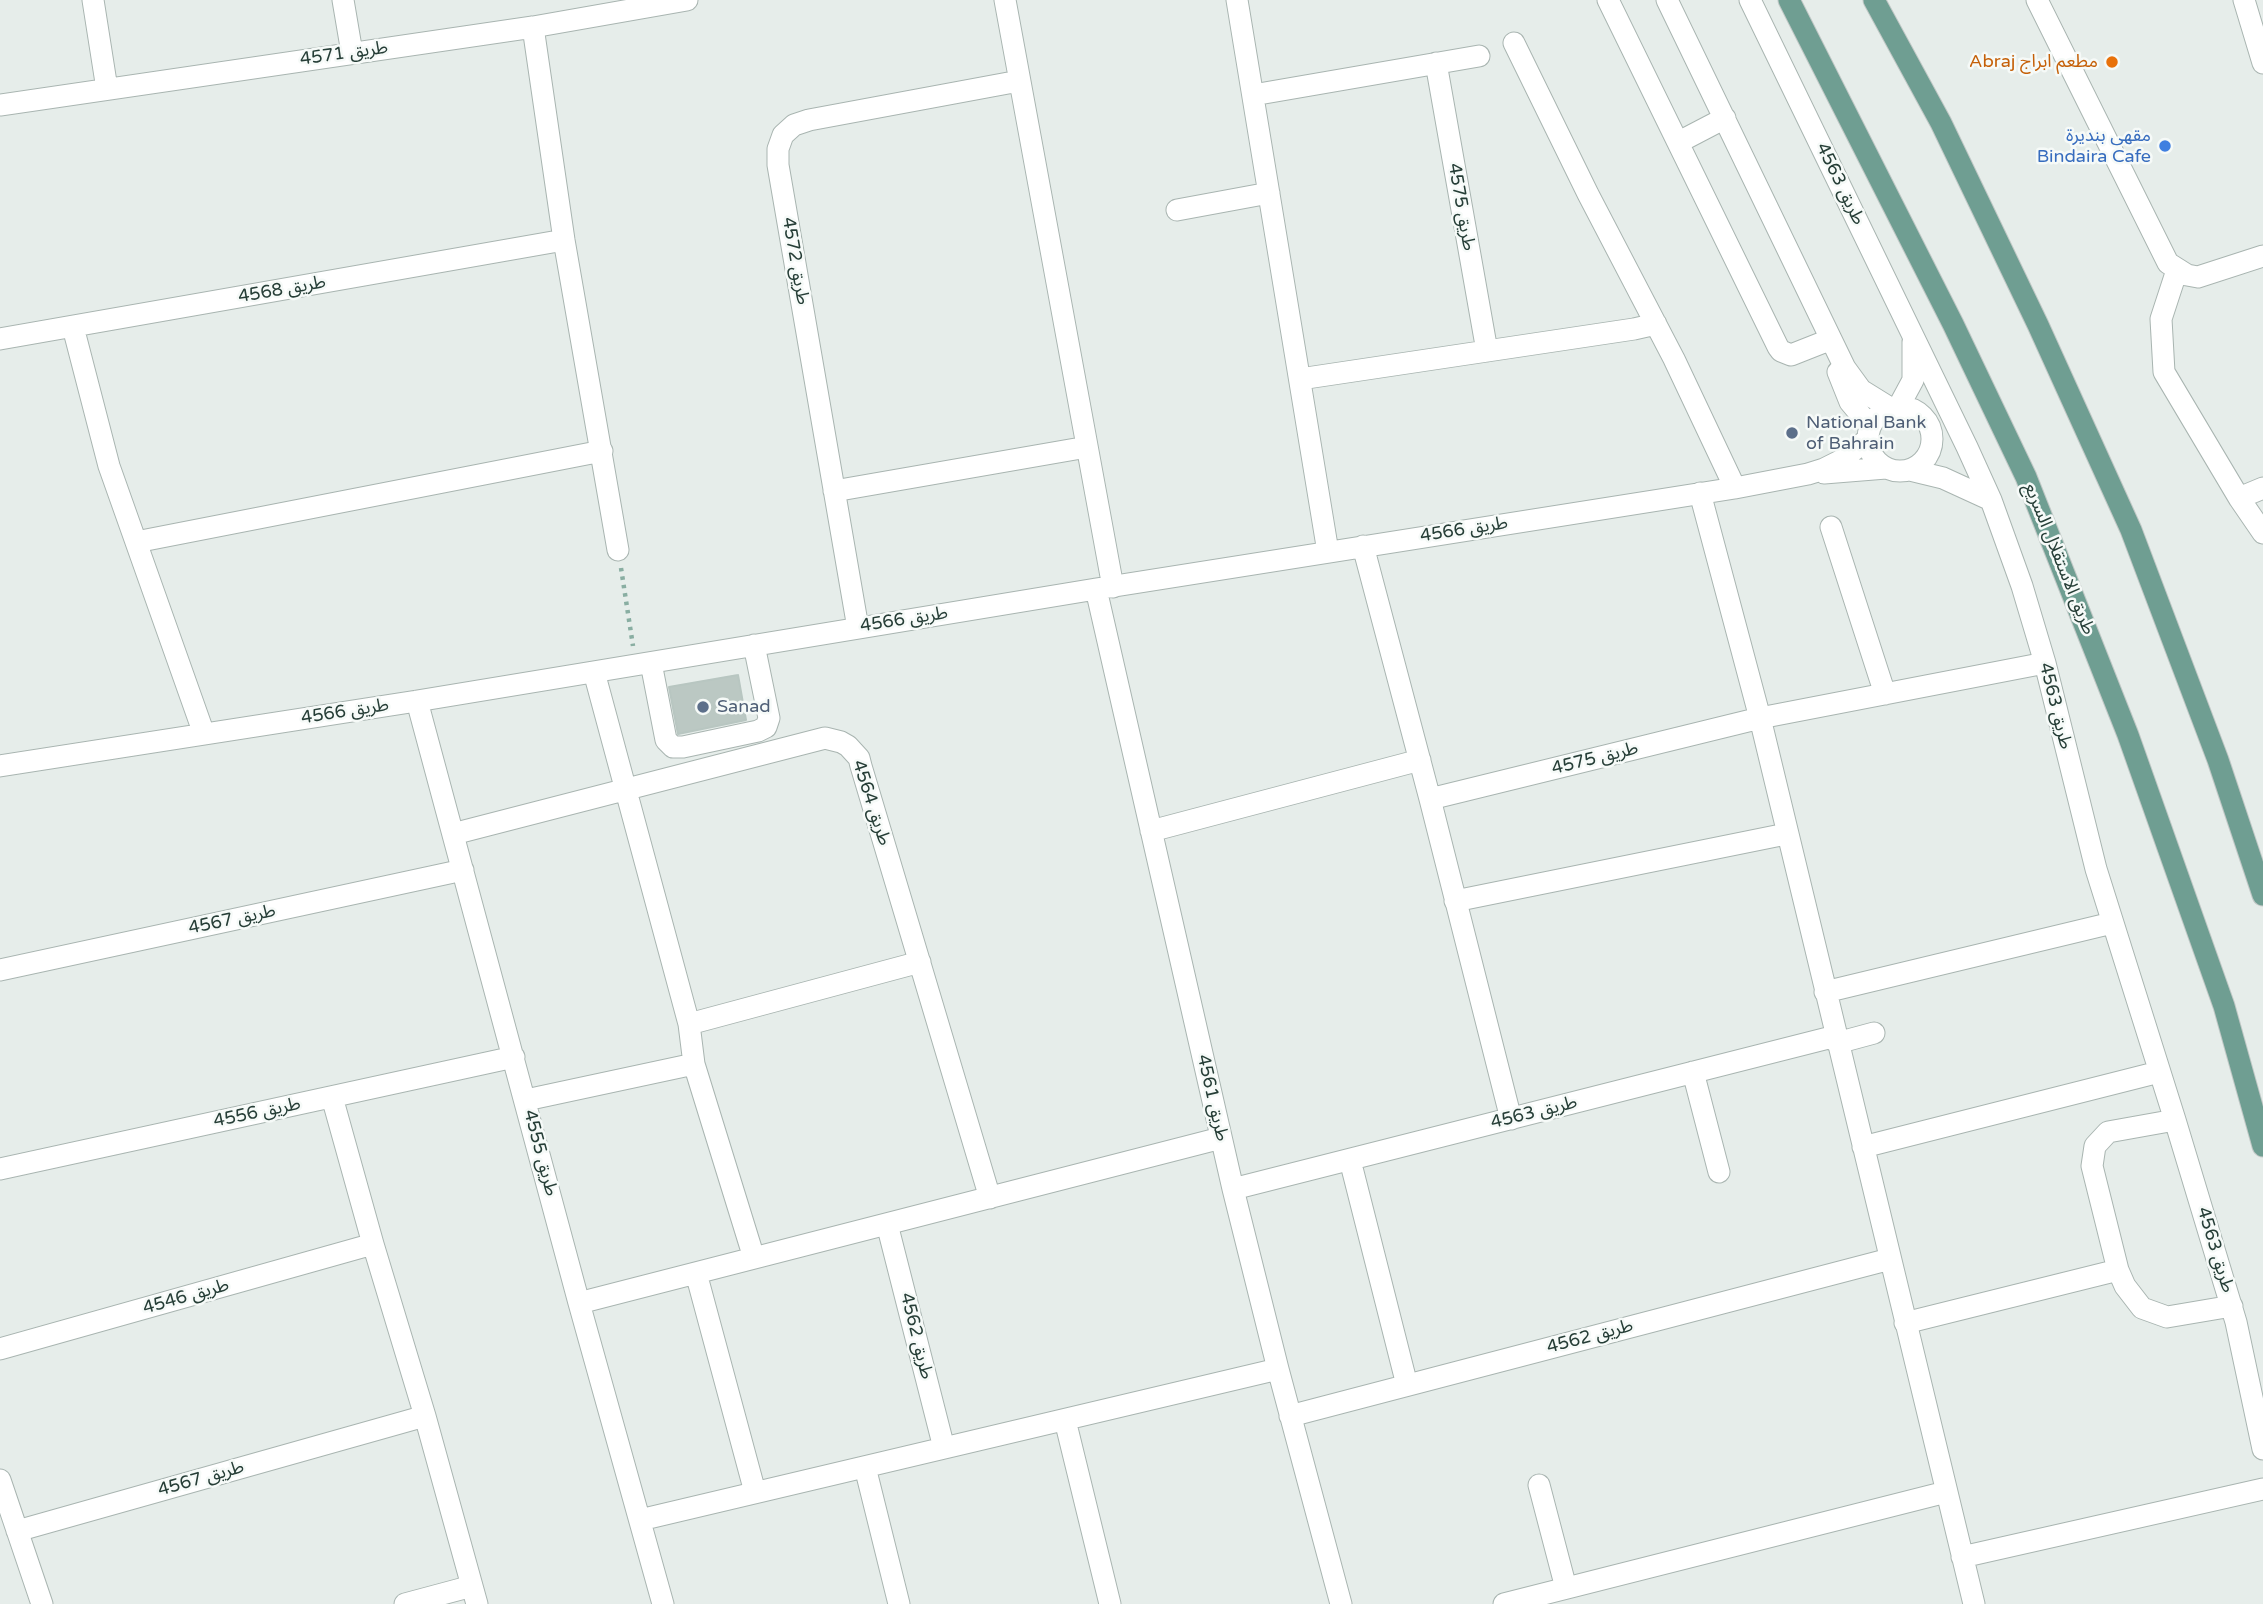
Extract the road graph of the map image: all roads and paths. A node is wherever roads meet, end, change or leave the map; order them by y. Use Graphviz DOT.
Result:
graph roads {
  1 [pos="93,0"];
  2 [pos="343,0"];
  3 [pos="682,0"];
  4 [pos="1004,0"];
  5 [pos="1237,0"];
  6 [pos="1608,0"];
  7 [pos="1750,0"];
  8 [pos="1789,0"];
  9 [pos="1874,0"];
  10 [pos="2037,0"];
  11 [pos="2244,0"];
  12 [pos="1668,2"];
  13 [pos="533,27"];
  14 [pos="1514,43"];
  15 [pos="352,53"];
  16 [pos="1479,56"];
  17 [pos="1436,63"];
  18 [pos="2263,63"];
  19 [pos="1019,81"];
  20 [pos="107,89"];
  21 [pos="1253,95"];
  22 [pos="0,104"];
  23 [pos="1724,118"];
  24 [pos="1679,142"];
  25 [pos="1269,193"];
  26 [pos="1177,210"];
  27 [pos="564,240"];
  28 [pos="2263,256"];
  29 [pos="2177,270"];
  30 [pos="1823,319"];
  31 [pos="1656,324"];
  32 [pos="74,327"];
  33 [pos="1912,333"];
  34 [pos="0,340"];
  35 [pos="1829,340"];
  36 [pos="1487,351"];
  37 [pos="1300,379"];
  38 [pos="1894,407"];
  39 [pos="1869,433"];
  40 [pos="1087,447"];
  41 [pos="602,451"];
  42 [pos="1886,468"];
  43 [pos="1910,470"];
  44 [pos="1808,474"];
  45 [pos="1735,488"];
  46 [pos="2263,488"];
  47 [pos="834,491"];
  48 [pos="1700,494"];
  49 [pos="2239,498"];
  50 [pos="1991,500"];
  51 [pos="1831,527"];
  52 [pos="2263,533"];
  53 [pos="136,542"];
  54 [pos="1363,546"];
  55 [pos="618,550"];
  56 [pos="1328,552"];
  57 [pos="1105,588"];
  58 [pos="858,628"];
  59 [pos="754,645"];
  60 [pos="2045,663"];
  61 [pos="644,664"];
  62 [pos="594,672"];
  63 [pos="1885,694"];
  64 [pos="417,701"];
  65 [pos="1760,718"];
  66 [pos="204,734"];
  67 [pos="1420,760"];
  68 [pos="0,764"];
  69 [pos="626,790"];
  70 [pos="1430,799"];
  71 [pos="1151,831"];
  72 [pos="453,834"];
  73 [pos="1786,834"];
  74 [pos="463,870"];
  75 [pos="2263,895"];
  76 [pos="1455,901"];
  77 [pos="2112,923"];
  78 [pos="920,962"];
  79 [pos="0,970"];
  80 [pos="1825,992"];
  81 [pos="689,1024"];
  82 [pos="1874,1033"];
  83 [pos="1836,1040"];
  84 [pos="514,1057"];
  85 [pos="694,1064"];
  86 [pos="1693,1072"];
  87 [pos="2159,1072"];
  88 [pos="332,1097"];
  89 [pos="526,1100"];
  90 [pos="1511,1119"];
  91 [pos="2175,1120"];
  92 [pos="1221,1138"];
  93 [pos="2263,1146"];
  94 [pos="1863,1147"];
  95 [pos="1350,1160"];
  96 [pos="0,1169"];
  97 [pos="1719,1172"];
  98 [pos="1233,1189"];
  99 [pos="990,1198"];
  100 [pos="887,1224"];
  101 [pos="373,1244"];
  102 [pos="754,1258"];
  103 [pos="1890,1259"];
  104 [pos="2118,1270"];
  105 [pos="696,1273"];
  106 [pos="579,1303"];
  107 [pos="2232,1306"];
  108 [pos="1905,1323"];
  109 [pos="0,1349"];
  110 [pos="1278,1369"];
  111 [pos="1407,1385"];
  112 [pos="425,1416"];
  113 [pos="1290,1416"];
  114 [pos="1065,1420"];
  115 [pos="944,1448"];
  116 [pos="2263,1449"];
  117 [pos="865,1467"];
  118 [pos="0,1480"];
  119 [pos="1539,1485"];
  120 [pos="2263,1489"];
  121 [pos="755,1492"];
  122 [pos="1946,1492"];
  123 [pos="640,1520"];
  124 [pos="17,1531"];
  125 [pos="1962,1557"];
  126 [pos="1566,1588"];
  127 [pos="474,1595"];
  128 [pos="42,1604"];
  129 [pos="405,1604"];
  130 [pos="663,1604"];
  131 [pos="899,1604"];
  132 [pos="1110,1604"];
  133 [pos="1341,1604"];
  134 [pos="1504,1604"];
  135 [pos="1973,1604"];
  1 -- 20 [label="street"];
  2 -- 15 [label="street"];
  3 -- 13 [label="street, طريق 4571"];
  4 -- 19 [label="street"];
  5 -- 21 [label="street"];
  6 -- 24 [label="street"];
  7 -- 33 [label="street, طريق 4563"];
  8 -- 93 [label="main road, طريق الاستقلال السريع"];
  9 -- 75 [label="main road"];
  10 -- 29 [label="street"];
  11 -- 18 [label="street"];
  12 -- 23 [label="street"];
  13 -- 15 [label="street, طريق 4571"];
  13 -- 27 [label="street"];
  14 -- 31 [label="street"];
  15 -- 20 [label="street, طريق 4571"];
  16 -- 17 [label="street"];
  17 -- 21 [label="street"];
  17 -- 36 [label="street, طريق 4575"];
  19 -- 40 [label="street"];
  19 -- 47 [label="street, طريق 4572"];
  20 -- 22 [label="street, طريق 4571"];
  21 -- 25 [label="street"];
  23 -- 24 [label="street"];
  23 -- 30 [label="street"];
  24 -- 35 [label="street"];
  25 -- 26 [label="street"];
  25 -- 37 [label="street"];
  27 -- 32 [label="street, طريق 4568"];
  27 -- 41 [label="street"];
  28 -- 29 [label="street"];
  29 -- 49 [label="street"];
  30 -- 35 [label="street"];
  30 -- 38 [label="street"];
  31 -- 36 [label="street"];
  31 -- 45 [label="street"];
  32 -- 34 [label="street, طريق 4568"];
  32 -- 53 [label="street"];
  33 -- 38 [label="street"];
  33 -- 50 [label="street, طريق 4563"];
  35 -- 39 [label="street"];
  36 -- 37 [label="street"];
  37 -- 56 [label="street"];
  38 -- 39 [label="street"];
  38 -- 43 [label="street"];
  39 -- 42 [label="street"];
  39 -- 44 [label="street, طريق 4566"];
  40 -- 47 [label="street"];
  40 -- 57 [label="street"];
  41 -- 53 [label="street"];
  41 -- 55 [label="street"];
  42 -- 43 [label="street"];
  42 -- 44 [label="street, طريق 4566"];
  43 -- 50 [label="street"];
  44 -- 45 [label="street, طريق 4566"];
  45 -- 48 [label="street, طريق 4566"];
  46 -- 49 [label="street"];
  47 -- 58 [label="street, طريق 4572"];
  48 -- 54 [label="street, طريق 4566"];
  48 -- 65 [label="street"];
  49 -- 52 [label="street"];
  50 -- 60 [label="street, طريق 4563"];
  51 -- 63 [label="street"];
  53 -- 66 [label="street"];
  54 -- 56 [label="street, طريق 4566"];
  54 -- 67 [label="street"];
  55 -- 61 [label="path"];
  56 -- 57 [label="street, طريق 4566"];
  57 -- 58 [label="street, طريق 4566"];
  57 -- 71 [label="street, طريق 4561"];
  58 -- 59 [label="street, طريق 4566"];
  59 -- 61 [label="street, طريق 4566"];
  59 -- 61 [label="street"];
  60 -- 63 [label="street, طريق 4575"];
  60 -- 77 [label="street, طريق 4563"];
  61 -- 62 [label="street, طريق 4566"];
  62 -- 64 [label="street, طريق 4566"];
  62 -- 69 [label="street"];
  63 -- 65 [label="street, طريق 4575"];
  64 -- 66 [label="street, طريق 4566"];
  64 -- 72 [label="street, طريق 4555"];
  65 -- 70 [label="street, طريق 4575"];
  65 -- 73 [label="street"];
  66 -- 68 [label="street, طريق 4566"];
  67 -- 70 [label="street"];
  67 -- 71 [label="street"];
  69 -- 72 [label="street, طريق 4564"];
  69 -- 78 [label="street, طريق 4564"];
  69 -- 81 [label="street"];
  70 -- 76 [label="street"];
  71 -- 92 [label="street, طريق 4561"];
  72 -- 74 [label="street, طريق 4555"];
  73 -- 76 [label="street"];
  73 -- 80 [label="street"];
  74 -- 79 [label="street, طريق 4567"];
  74 -- 84 [label="street, طريق 4555"];
  76 -- 90 [label="street"];
  77 -- 80 [label="street"];
  77 -- 87 [label="street, طريق 4563"];
  78 -- 81 [label="street"];
  78 -- 99 [label="street, طريق 4564"];
  80 -- 83 [label="street"];
  81 -- 85 [label="street"];
  82 -- 83 [label="street, طريق 4563"];
  83 -- 86 [label="street, طريق 4563"];
  83 -- 94 [label="street"];
  84 -- 88 [label="street, طريق 4556"];
  84 -- 89 [label="street, طريق 4555"];
  85 -- 89 [label="street"];
  85 -- 102 [label="street"];
  86 -- 90 [label="street, طريق 4563"];
  86 -- 97 [label="street"];
  87 -- 91 [label="street, طريق 4563"];
  87 -- 94 [label="street"];
  88 -- 96 [label="street, طريق 4556"];
  88 -- 101 [label="street"];
  89 -- 106 [label="street, طريق 4555"];
  90 -- 95 [label="street, طريق 4563"];
  91 -- 104 [label="street"];
  91 -- 107 [label="street, طريق 4563"];
  92 -- 98 [label="street, طريق 4561"];
  92 -- 99 [label="street"];
  94 -- 103 [label="street"];
  95 -- 98 [label="street, طريق 4563"];
  95 -- 111 [label="street"];
  98 -- 110 [label="street, طريق 4561"];
  99 -- 100 [label="street"];
  100 -- 102 [label="street"];
  100 -- 115 [label="street, طريق 4562"];
  101 -- 109 [label="street, طريق 4546"];
  101 -- 112 [label="street"];
  102 -- 105 [label="street"];
  103 -- 108 [label="street"];
  103 -- 111 [label="street, طريق 4562"];
  104 -- 107 [label="street"];
  104 -- 108 [label="street"];
  105 -- 106 [label="street"];
  105 -- 121 [label="street"];
  106 -- 123 [label="street, طريق 4555"];
  107 -- 116 [label="street, طريق 4563"];
  108 -- 122 [label="street"];
  110 -- 113 [label="street, طريق 4561"];
  110 -- 114 [label="street"];
  111 -- 113 [label="street, طريق 4562"];
  112 -- 124 [label="street, طريق 4567"];
  112 -- 127 [label="street"];
  113 -- 133 [label="street, طريق 4561"];
  114 -- 115 [label="street"];
  114 -- 132 [label="street"];
  115 -- 117 [label="street"];
  117 -- 121 [label="street"];
  117 -- 131 [label="street"];
  118 -- 124 [label="street"];
  119 -- 126 [label="street"];
  120 -- 125 [label="street"];
  121 -- 123 [label="street"];
  122 -- 125 [label="street"];
  122 -- 126 [label="street"];
  123 -- 130 [label="street, طريق 4555"];
  124 -- 128 [label="street"];
  125 -- 135 [label="street"];
  126 -- 134 [label="street"];
  127 -- 129 [label="street"];
}
